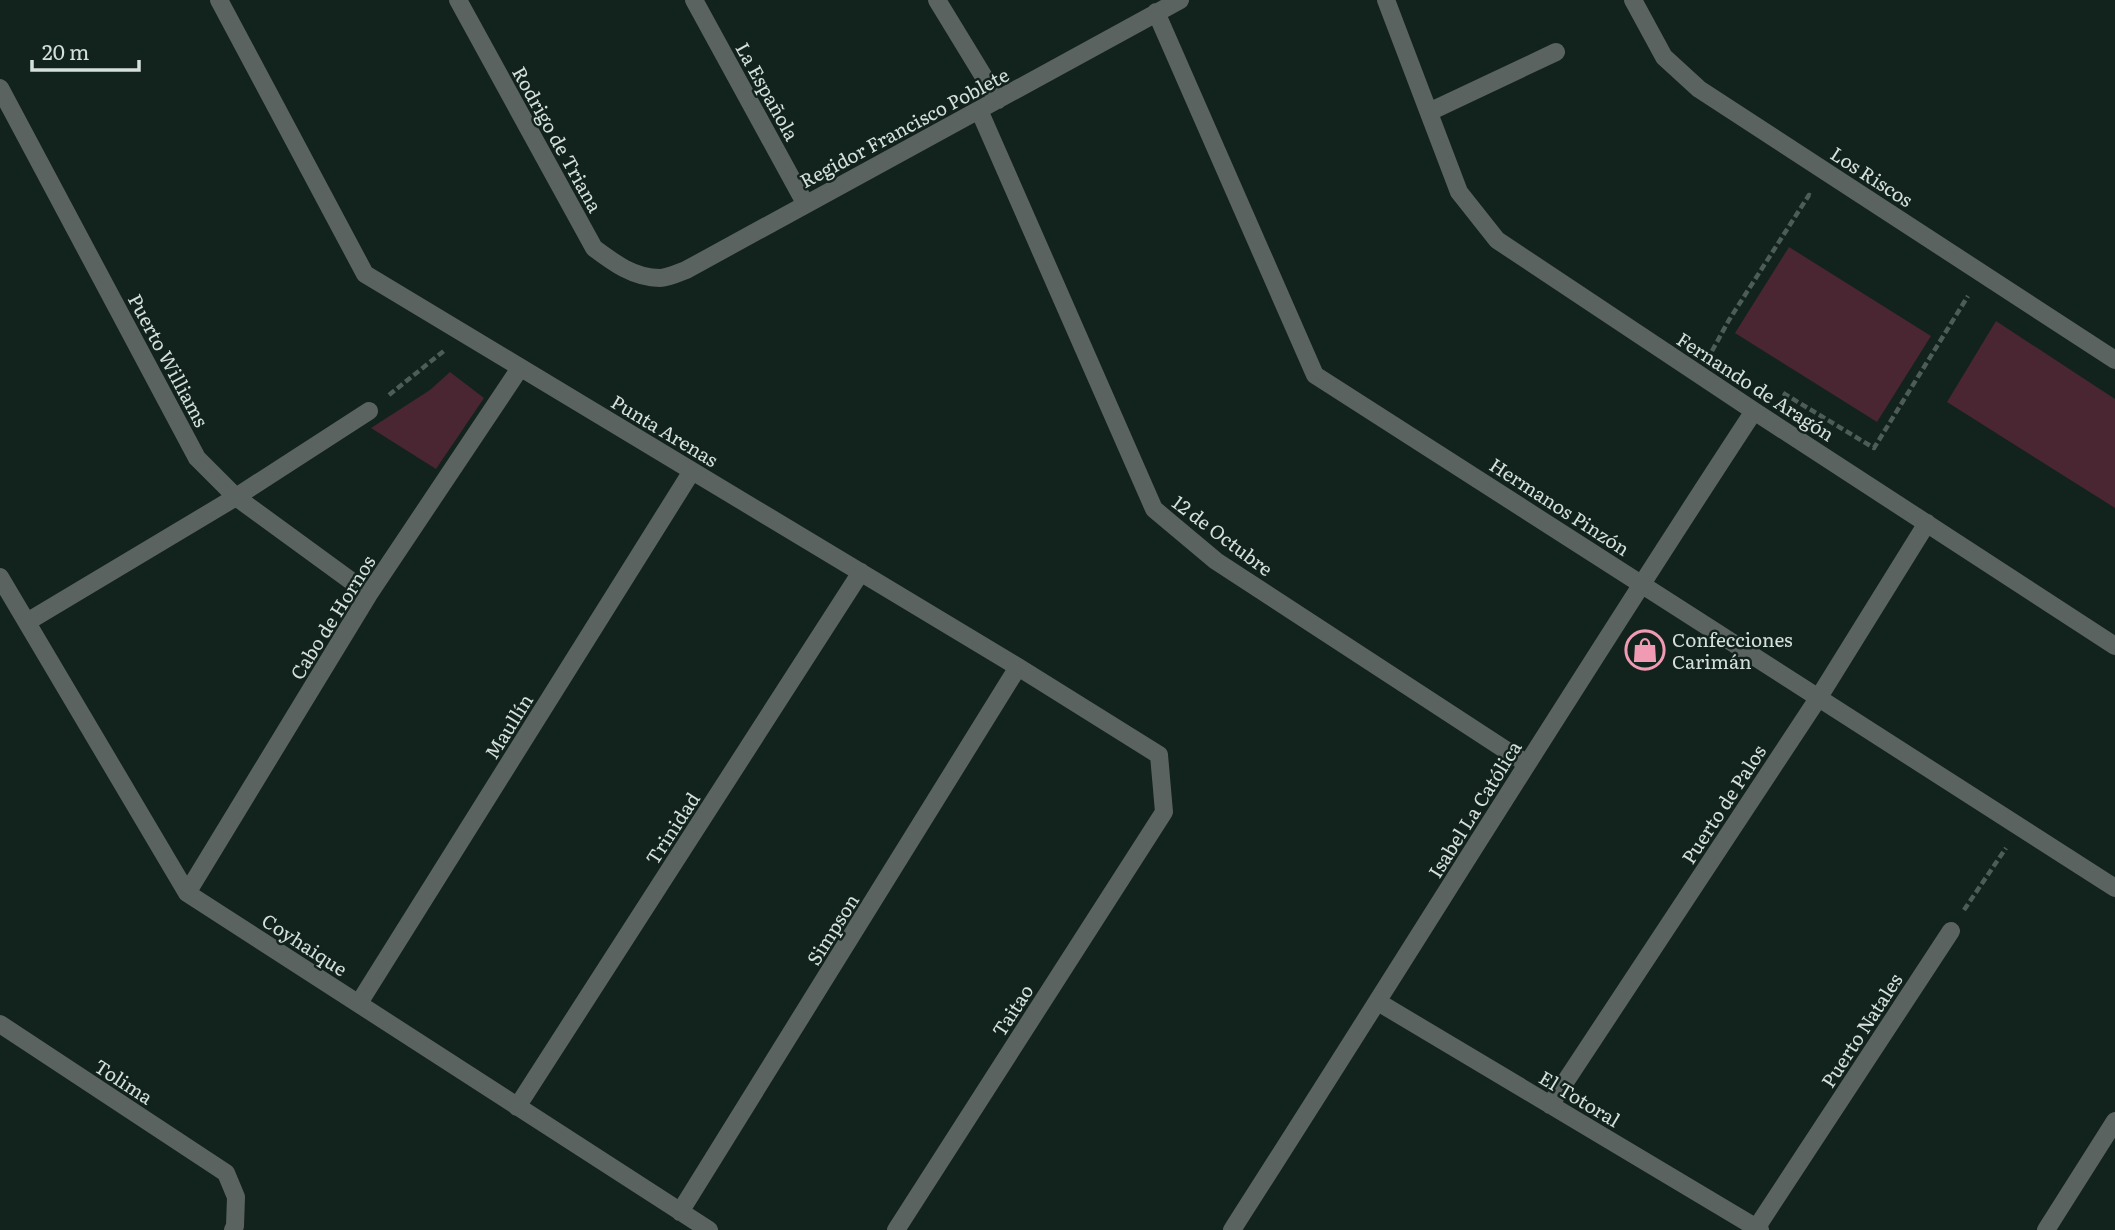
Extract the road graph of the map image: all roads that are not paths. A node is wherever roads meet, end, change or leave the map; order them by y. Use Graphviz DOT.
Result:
graph roads {
  1 [pos="219,0"];
  2 [pos="458,0"];
  3 [pos="694,0"];
  4 [pos="937,0"];
  5 [pos="1180,0"];
  6 [pos="1386,0"];
  7 [pos="1633,0"];
  8 [pos="1156,12"];
  9 [pos="1556,52"];
  10 [pos="0,88"];
  11 [pos="998,100"];
  12 [pos="979,110"];
  13 [pos="1429,112"];
  14 [pos="806,203"];
  15 [pos="643,276"];
  16 [pos="2115,360"];
  17 [pos="520,368"];
  18 [pos="369,411"];
  19 [pos="1754,411"];
  20 [pos="692,471"];
  21 [pos="236,497"];
  22 [pos="1927,523"];
  23 [pos="861,572"];
  24 [pos="0,577"];
  25 [pos="1641,583"];
  26 [pos="369,594"];
  27 [pos="27,622"];
  28 [pos="2115,646"];
  29 [pos="1018,667"];
  30 [pos="1819,697"];
  31 [pos="1527,764"];
  32 [pos="1164,812"];
  33 [pos="2115,888"];
  34 [pos="187,893"];
  35 [pos="1951,931"];
  36 [pos="1378,1002"];
  37 [pos="359,1003"];
  38 [pos="0,1024"];
  39 [pos="1550,1105"];
  40 [pos="517,1107"];
  41 [pos="2115,1121"];
  42 [pos="680,1212"];
  43 [pos="1757,1229"];
  44 [pos="233,1230"];
  45 [pos="709,1230"];
  46 [pos="896,1230"];
  47 [pos="1232,1230"];
  48 [pos="2046,1230"];
  1 -- 17 [label="street, Punta Arenas"];
  2 -- 15 [label="street, Rodrigo de Triana"];
  3 -- 14 [label="street, La Española"];
  4 -- 11 [label="street"];
  5 -- 8 [label="street, Regidor Francisco Poblete"];
  6 -- 13 [label="street, Fernando de Aragón"];
  7 -- 16 [label="street, Los Riscos"];
  8 -- 11 [label="street, Regidor Francisco Poblete"];
  8 -- 25 [label="street, Hermanos Pinzón"];
  9 -- 13 [label="street"];
  10 -- 21 [label="street, Puerto Williams"];
  11 -- 12 [label="street, Regidor Francisco Poblete"];
  12 -- 14 [label="street, Regidor Francisco Poblete"];
  12 -- 31 [label="street, 12 de Octubre"];
  13 -- 19 [label="street, Fernando de Aragón"];
  14 -- 15 [label="street, Regidor Francisco Poblete"];
  17 -- 20 [label="street, Punta Arenas"];
  17 -- 26 [label="street, Cabo de Hornos"];
  18 -- 21 [label="street"];
  19 -- 22 [label="street, Fernando de Aragón"];
  19 -- 25 [label="street, Isabel La Católica"];
  20 -- 23 [label="street, Punta Arenas"];
  20 -- 37 [label="street, Maullín"];
  21 -- 26 [label="street, Puerto Williams"];
  21 -- 27 [label="street"];
  22 -- 28 [label="street, Fernando de Aragón"];
  22 -- 30 [label="street, Puerto de Palos"];
  23 -- 29 [label="street, Punta Arenas"];
  23 -- 40 [label="street, Trinidad"];
  24 -- 27 [label="street, Coyhaique"];
  25 -- 30 [label="street, Hermanos Pinzón"];
  25 -- 31 [label="street, Isabel La Católica"];
  26 -- 34 [label="street, Cabo de Hornos"];
  27 -- 34 [label="street, Coyhaique"];
  29 -- 32 [label="street, Punta Arenas"];
  29 -- 42 [label="street, Simpson"];
  30 -- 33 [label="street, Hermanos Pinzón"];
  30 -- 39 [label="street, Puerto de Palos"];
  31 -- 36 [label="street, Isabel La Católica"];
  32 -- 46 [label="street, Taitao"];
  34 -- 37 [label="street, Coyhaique"];
  35 -- 43 [label="street, Puerto Natales"];
  36 -- 39 [label="street, El Totoral"];
  36 -- 47 [label="street, Isabel La Católica"];
  37 -- 40 [label="street, Coyhaique"];
  38 -- 44 [label="street, Tolima"];
  39 -- 43 [label="street, El Totoral"];
  40 -- 42 [label="street, Coyhaique"];
  41 -- 48 [label="street"];
  42 -- 45 [label="street, Coyhaique"];
}
